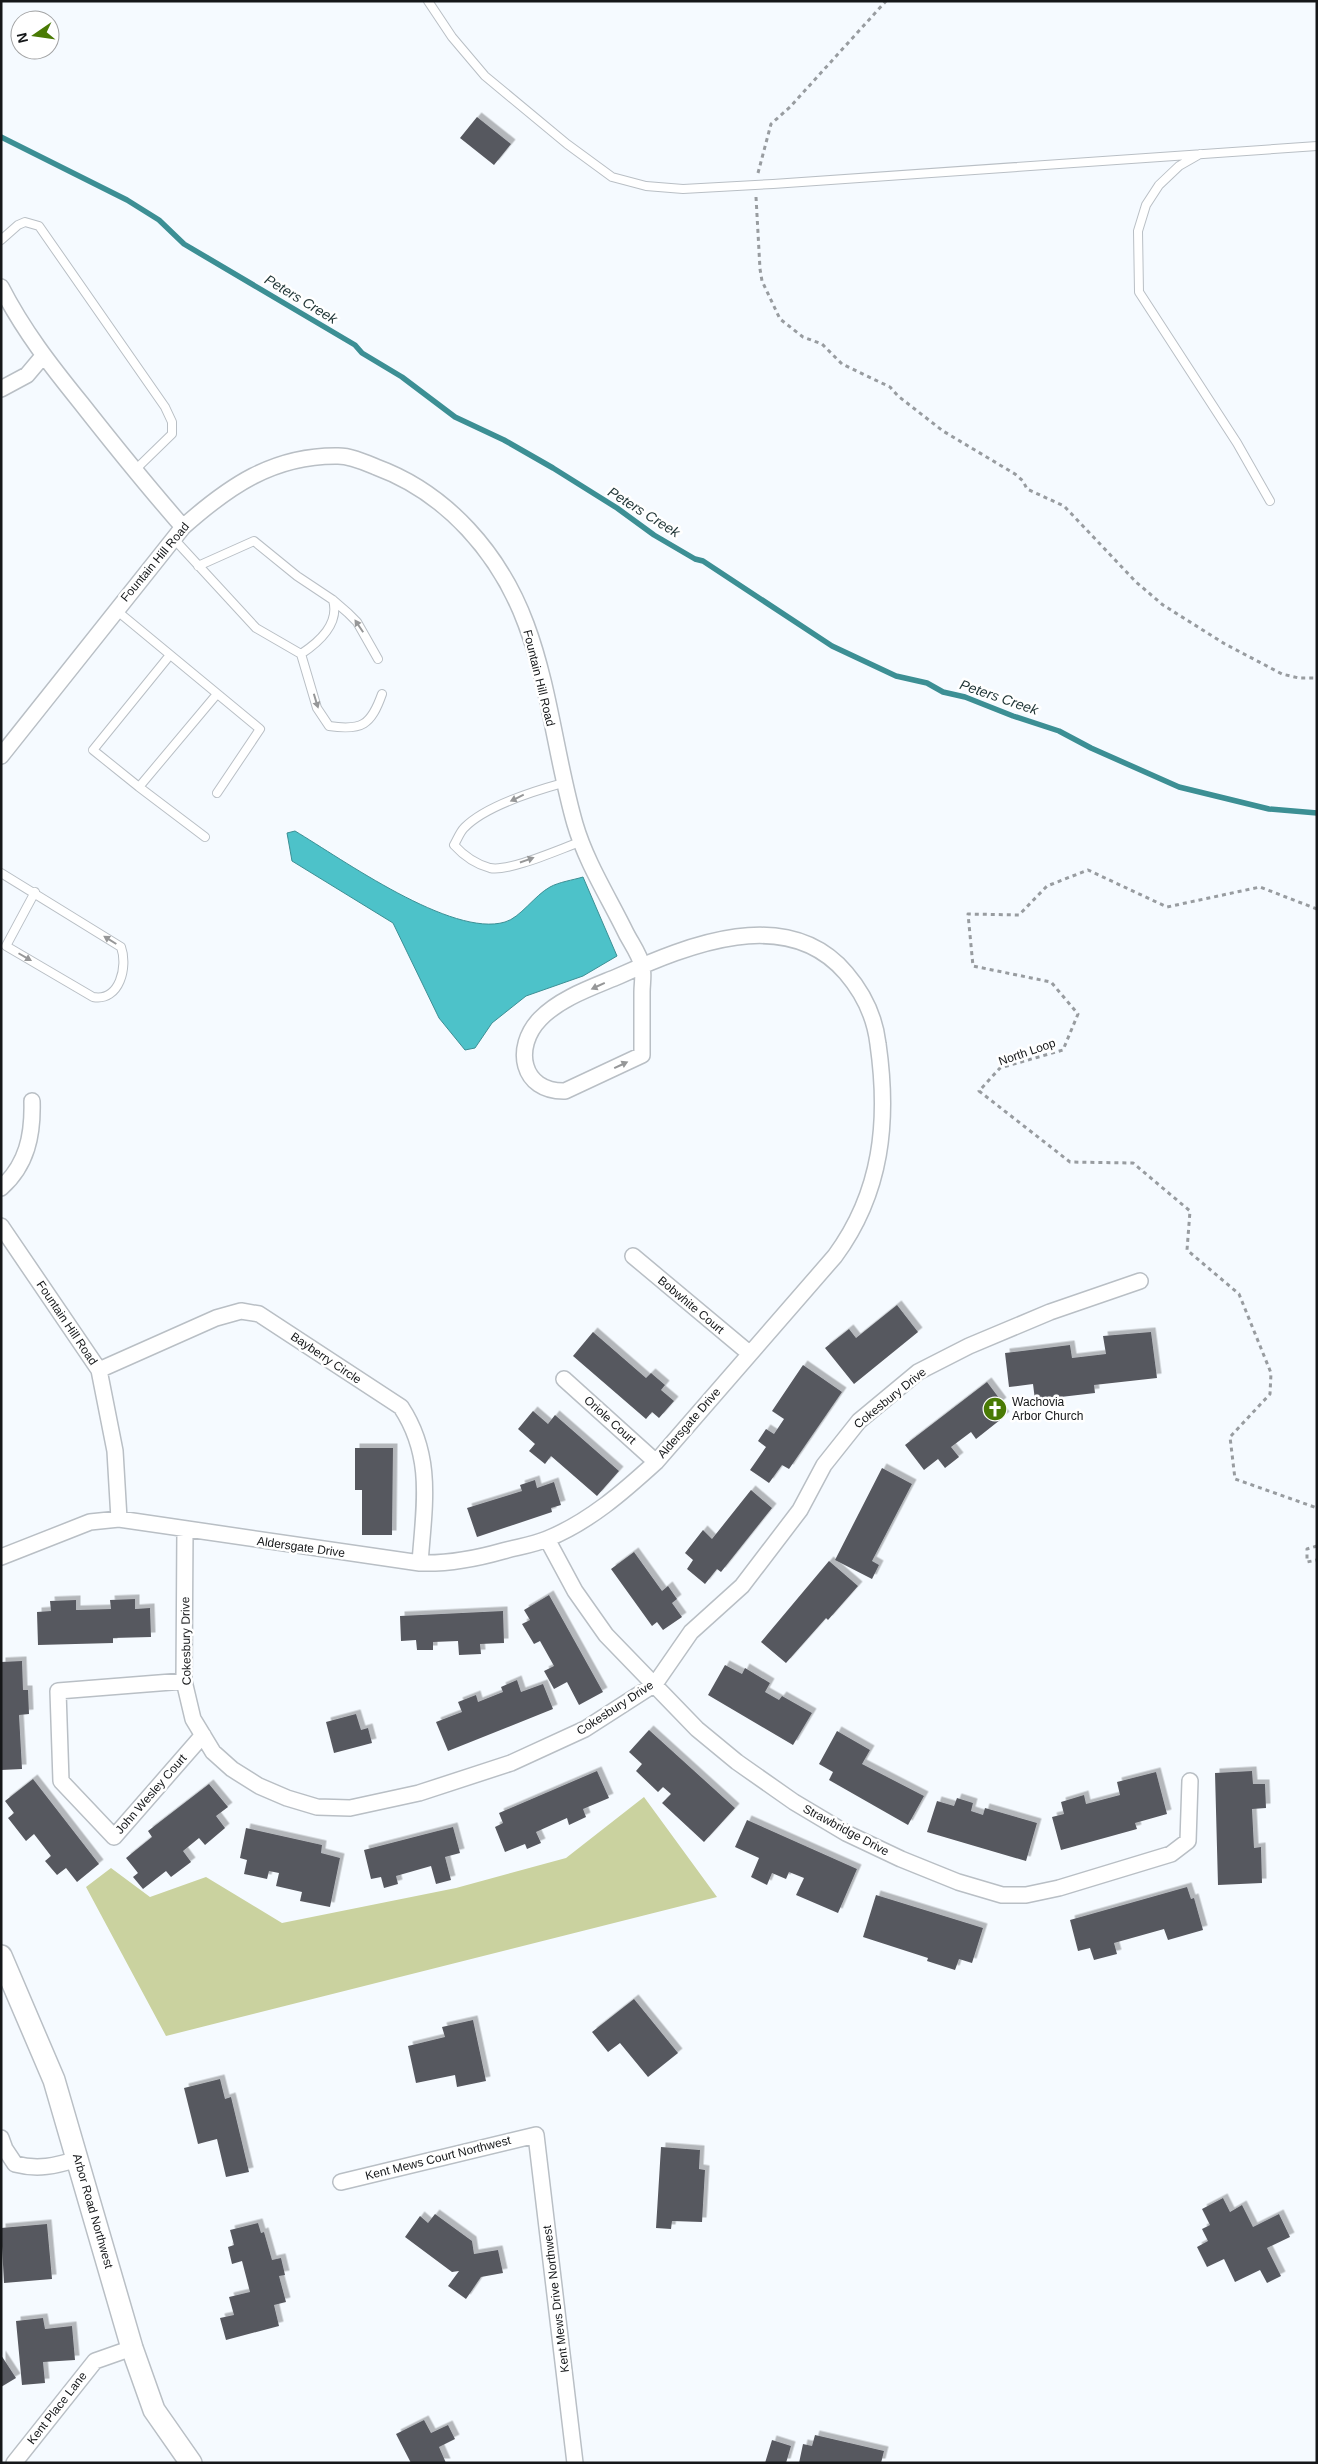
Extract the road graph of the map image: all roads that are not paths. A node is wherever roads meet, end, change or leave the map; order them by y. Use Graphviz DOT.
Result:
graph roads {
  1 [pos="428,1"];
  2 [pos="1317,146"];
  3 [pos="1201,153"];
  4 [pos="1,240"];
  5 [pos="1,287"];
  6 [pos="8,313"];
  7 [pos="43,356"];
  8 [pos="1,389"];
  9 [pos="134,471"];
  10 [pos="1270,501"];
  11 [pos="178,533"];
  12 [pos="198,566"];
  13 [pos="333,600"];
  14 [pos="116,610"];
  15 [pos="301,654"];
  16 [pos="170,655"];
  17 [pos="378,659"];
  18 [pos="217,694"];
  19 [pos="382,694"];
  20 [pos="1,756"];
  21 [pos="563,783"];
  22 [pos="139,787"];
  23 [pos="217,793"];
  24 [pos="205,837"];
  25 [pos="580,842"];
  26 [pos="1,873"];
  27 [pos="35,892"];
  28 [pos="642,965"];
  29 [pos="32,1102"];
  30 [pos="1,1188"];
  31 [pos="1,1226"];
  32 [pos="633,1256"];
  33 [pos="1140,1281"];
  34 [pos="749,1353"];
  35 [pos="99,1370"];
  36 [pos="564,1379"];
  37 [pos="656,1462"];
  38 [pos="120,1519"];
  39 [pos="186,1529"];
  40 [pos="547,1539"];
  41 [pos="1,1557"];
  42 [pos="420,1563"];
  43 [pos="184,1681"];
  44 [pos="655,1684"];
  45 [pos="203,1735"];
  46 [pos="1190,1782"];
  47 [pos="1,1956"];
  48 [pos="536,2135"];
  49 [pos="1,2138"];
  50 [pos="78,2159"];
  51 [pos="341,2182"];
  52 [pos="132,2348"];
  53 [pos="14,2463"];
  54 [pos="191,2463"];
  55 [pos="575,2463"];
  1 -- 3 [label="lane"];
  2 -- 3 [label="lane"];
  3 -- 10 [label="lane"];
  4 -- 9 [label="lane"];
  5 -- 6 [label="street"];
  6 -- 7 [label="street"];
  7 -- 8 [label="street"];
  7 -- 9 [label="street"];
  9 -- 11 [label="street"];
  11 -- 12 [label="lane"];
  11 -- 14 [label="street, Fountain Hill Road"];
  11 -- 21 [label="street, Fountain Hill Road"];
  12 -- 13 [label="lane"];
  12 -- 15 [label="lane"];
  13 -- 15 [label="lane"];
  17 -- 13 [label="lane, one-way"];
  14 -- 16 [label="lane"];
  14 -- 20 [label="street, Fountain Hill Road"];
  15 -- 19 [label="lane, one-way"];
  16 -- 18 [label="lane"];
  16 -- 22 [label="lane"];
  18 -- 22 [label="lane"];
  18 -- 23 [label="lane"];
  21 -- 25 [label="street, Fountain Hill Road"];
  21 -- 25 [label="lane, one-way"];
  22 -- 24 [label="lane"];
  25 -- 28 [label="street, Fountain Hill Road"];
  26 -- 27 [label="lane"];
  27 -- 27 [label="lane, one-way"];
  28 -- 28 [label="street, Aldersgate Drive, one-way"];
  28 -- 34 [label="street, Aldersgate Drive"];
  29 -- 30 [label="street"];
  31 -- 35 [label="street, Fountain Hill Road"];
  32 -- 34 [label="street, Bobwhite Court"];
  33 -- 44 [label="street, Cokesbury Drive"];
  34 -- 37 [label="street, Aldersgate Drive"];
  35 -- 38 [label="street, Fountain Hill Road"];
  35 -- 42 [label="street, Bayberry Circle"];
  36 -- 37 [label="street, Oriole Court"];
  37 -- 40 [label="street, Aldersgate Drive"];
  38 -- 39 [label="street, Aldersgate Drive"];
  38 -- 41 [label="street, Aldersgate Drive"];
  39 -- 42 [label="street, Aldersgate Drive"];
  39 -- 43 [label="street, Cokesbury Drive"];
  40 -- 42 [label="street, Aldersgate Drive"];
  40 -- 44 [label="street, Strawbridge Drive"];
  43 -- 45 [label="street, Cokesbury Drive"];
  43 -- 45 [label="street, John Wesley Court"];
  44 -- 45 [label="street, Cokesbury Drive"];
  44 -- 46 [label="street, Strawbridge Drive"];
  47 -- 50 [label="street, Arbor Road Northwest"];
  48 -- 51 [label="street, Kent Mews Court Northwest"];
  48 -- 55 [label="street, Kent Mews Drive Northwest"];
  49 -- 50 [label="street"];
  50 -- 52 [label="street, Arbor Road Northwest"];
  52 -- 53 [label="street, Kent Place Lane"];
  52 -- 54 [label="street, Arbor Road Northwest"];
}
